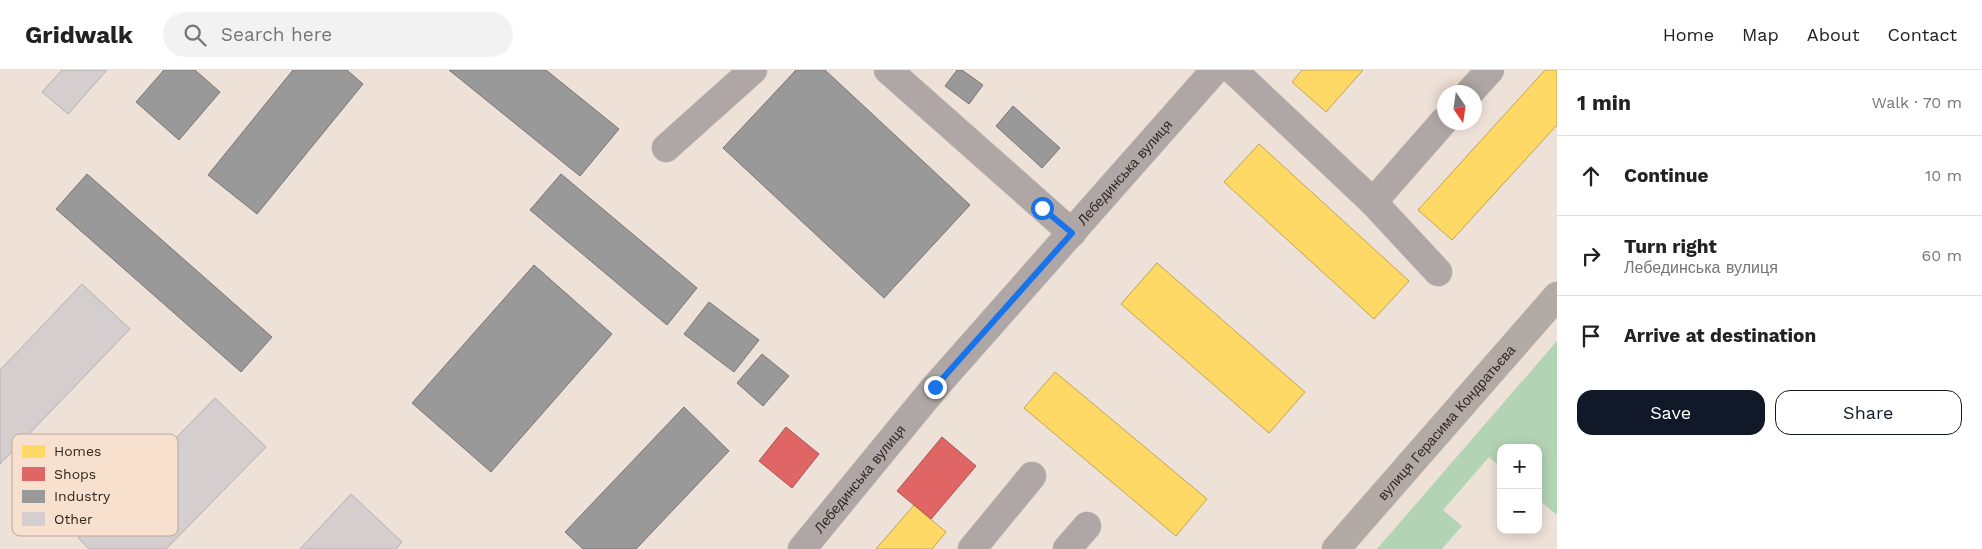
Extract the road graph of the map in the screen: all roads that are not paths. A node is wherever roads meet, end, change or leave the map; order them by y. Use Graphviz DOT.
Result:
graph roads {
  1 [pos="753,70"];
  2 [pos="888,70"];
  3 [pos="1215,70"];
  4 [pos="1233,70"];
  5 [pos="1490,70"];
  6 [pos="1476,85"];
  7 [pos="1437,129"];
  8 [pos="666,148"];
  9 [pos="1373,202"];
  10 [pos="1072,233"];
  11 [pos="1438,272"];
  12 [pos="1557,296"];
  13 [pos="1032,476"];
  14 [pos="1087,526"];
  15 [pos="802,549"];
  16 [pos="972,549"];
  17 [pos="1067,549"];
  18 [pos="1336,549"];
  1 -- 8 [label="street"];
  2 -- 10 [label="street"];
  3 -- 10 [label="street, Лебединська вулиця"];
  4 -- 9 [label="street"];
  5 -- 6 [label="street"];
  7 -- 9 [label="street"];
  9 -- 11 [label="street"];
  10 -- 15 [label="street, Лебединська вулиця"];
  12 -- 18 [label="main road, вулиця Герасима Кондратьєва"];
  13 -- 16 [label="street"];
  14 -- 17 [label="street"];
}
